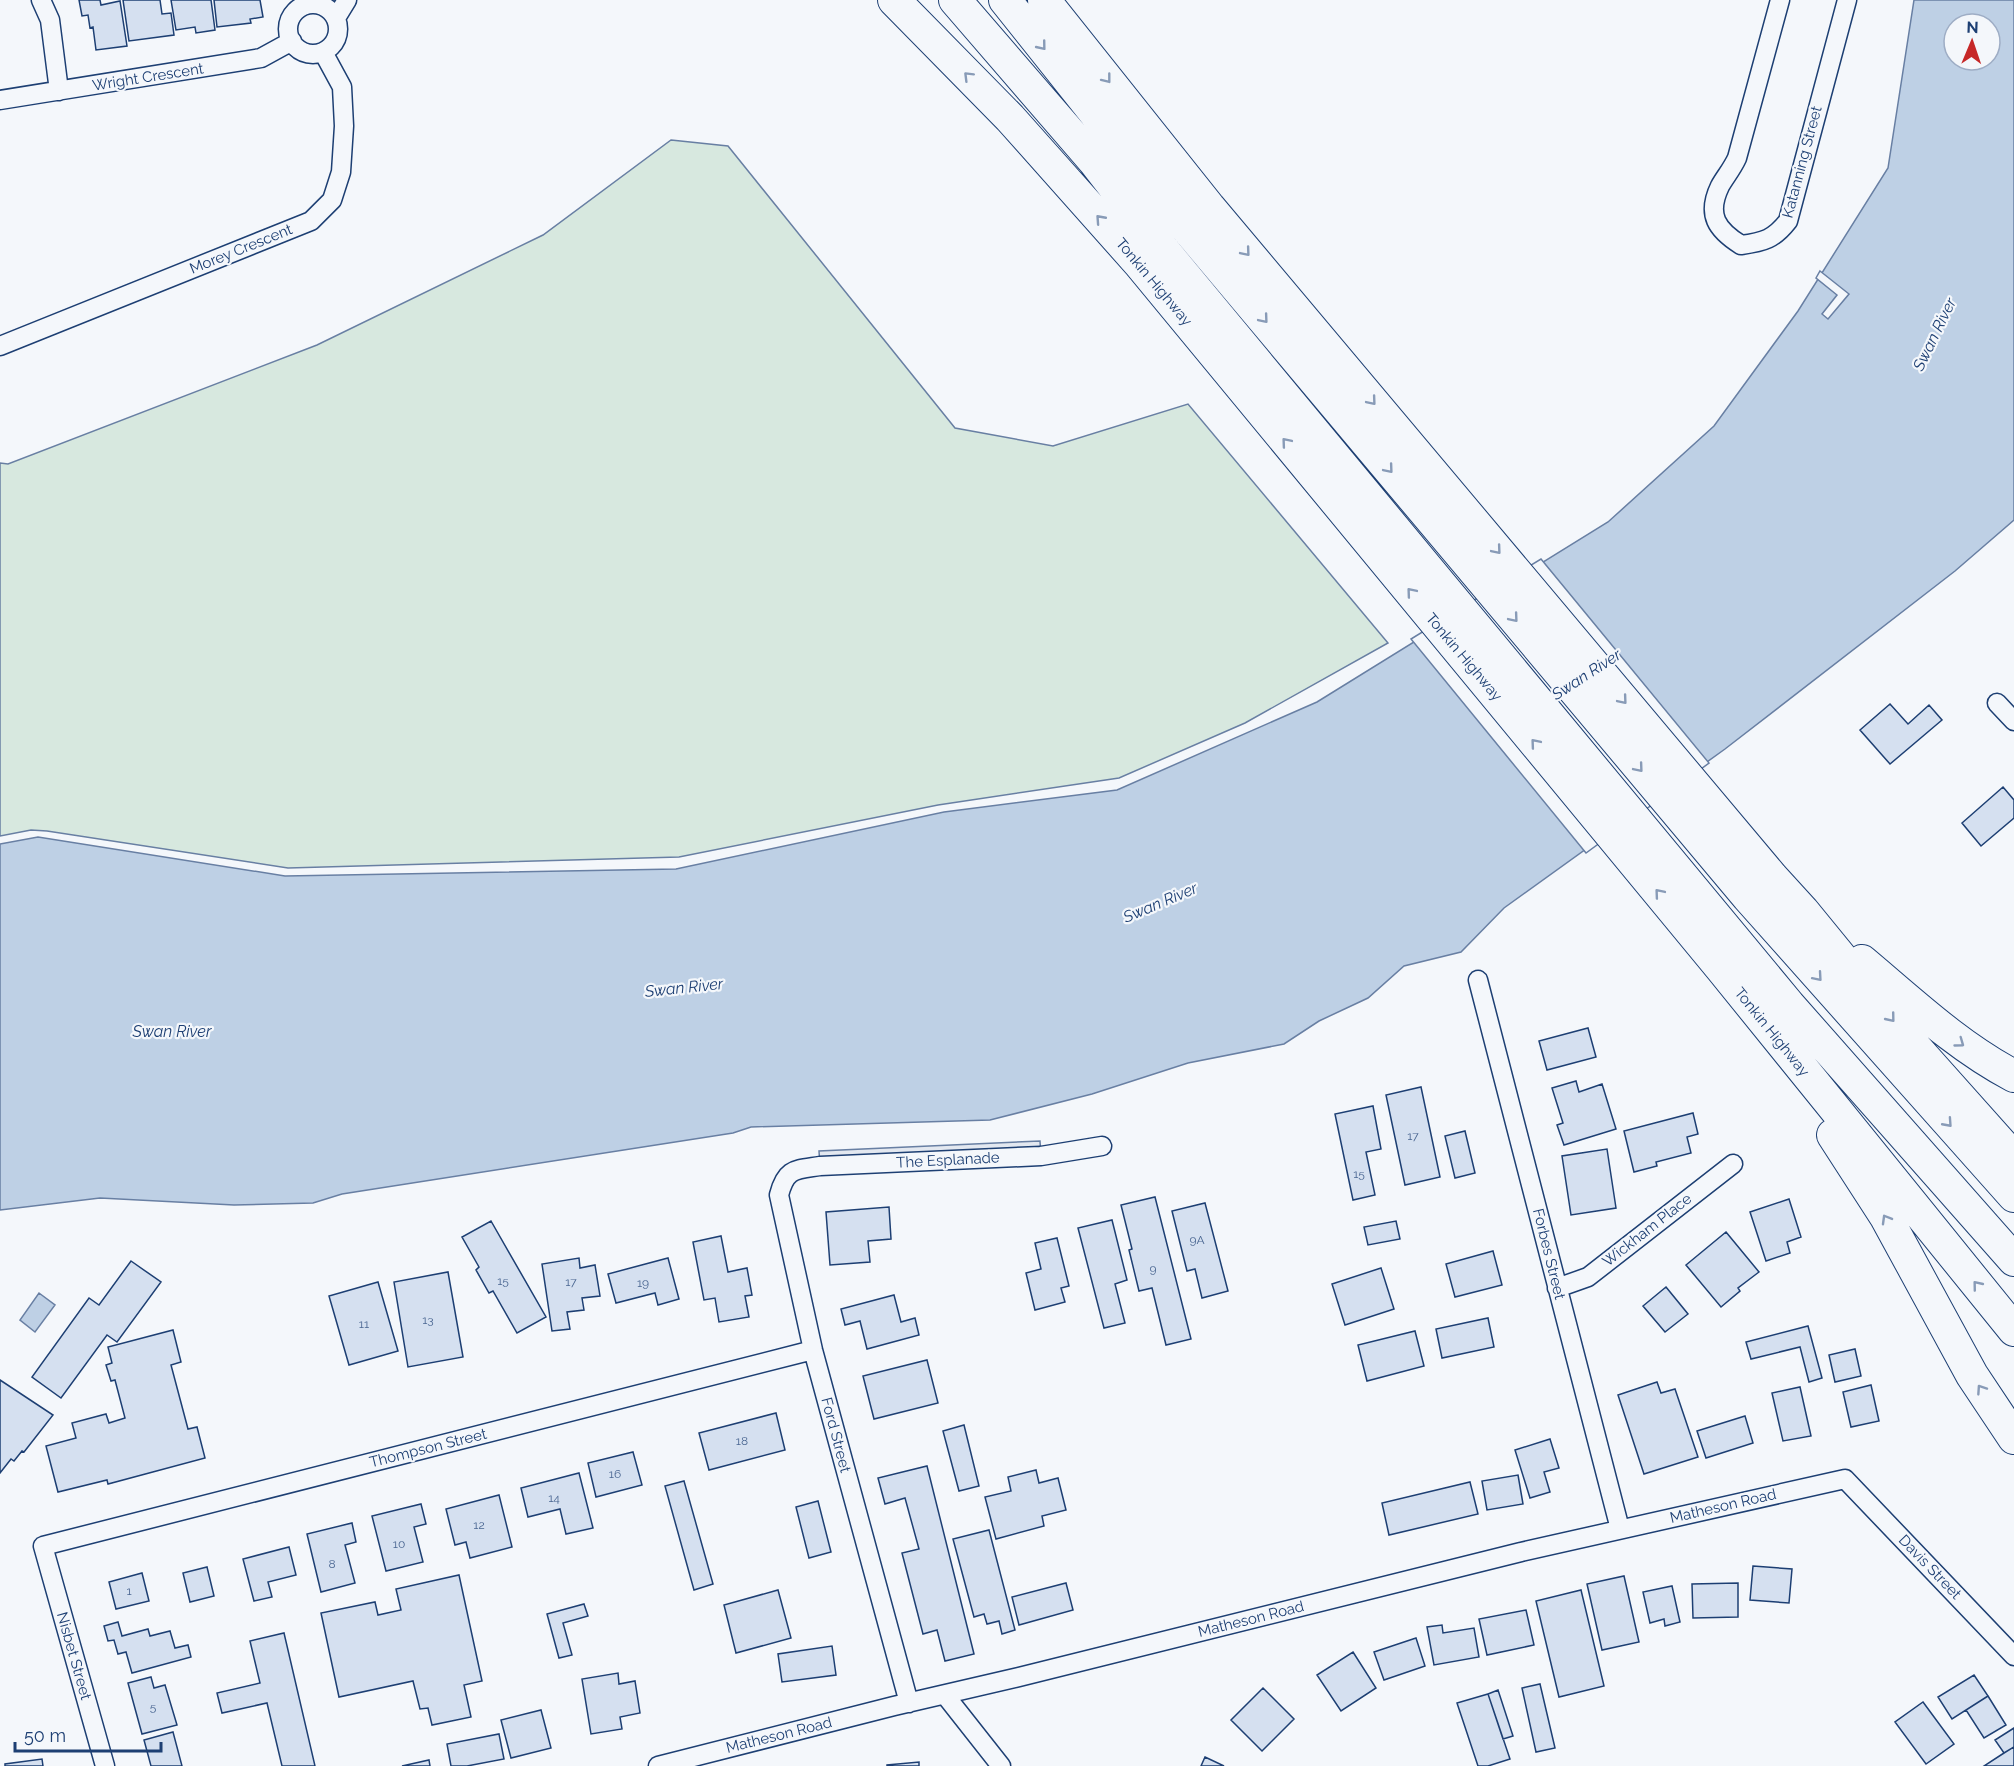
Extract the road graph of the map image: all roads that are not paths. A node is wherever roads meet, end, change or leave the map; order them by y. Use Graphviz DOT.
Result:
graph roads {
  1 [pos="41,0"];
  2 [pos="347,0"];
  3 [pos="894,0"];
  4 [pos="955,0"];
  5 [pos="1005,0"];
  6 [pos="1044,0"];
  7 [pos="1780,0"];
  8 [pos="1847,0"];
  9 [pos="300,3"];
  10 [pos="336,18"];
  11 [pos="292,41"];
  12 [pos="323,52"];
  13 [pos="59,91"];
  14 [pos="0,100"];
  15 [pos="0,346"];
  16 [pos="1997,703"];
  17 [pos="2014,722"];
  18 [pos="1803,911"];
  19 [pos="1708,929"];
  20 [pos="1721,968"];
  21 [pos="1478,980"];
  22 [pos="2014,1076"];
  23 [pos="1102,1146"];
  24 [pos="2014,1158"];
  25 [pos="1733,1164"];
  26 [pos="794,1170"];
  27 [pos="2014,1196"];
  28 [pos="2014,1260"];
  29 [pos="1557,1288"];
  30 [pos="2014,1330"];
  31 [pos="813,1350"];
  32 [pos="2014,1438"];
  33 [pos="1845,1479"];
  34 [pos="1620,1529"];
  35 [pos="43,1546"];
  36 [pos="2014,1656"];
  37 [pos="945,1695"];
  38 [pos="909,1703"];
  39 [pos="105,1766"];
  40 [pos="658,1766"];
  41 [pos="1001,1766"];
  1 -- 13 [label="street"];
  2 -- 10 [label="street"];
  19 -- 3 [label="highway, Tonkin Highway, one-way"];
  4 -- 19 [label="highway, Tonkin Highway"];
  5 -- 27 [label="highway, one-way"];
  6 -- 18 [label="highway, one-way"];
  7 -- 8 [label="street, Katanning Street"];
  9 -- 10 [label="street"];
  9 -- 11 [label="street"];
  10 -- 12 [label="street"];
  11 -- 12 [label="street"];
  11 -- 13 [label="street, Wright Crescent"];
  12 -- 15 [label="street, Morey Crescent"];
  13 -- 14 [label="street, Wright Crescent"];
  16 -- 17 [label="street"];
  18 -- 22 [label="highway, one-way"];
  18 -- 24 [label="highway, one-way"];
  19 -- 20 [label="highway, Tonkin Highway"];
  19 -- 28 [label="highway, Tonkin Highway"];
  30 -- 20 [label="highway, Tonkin Highway, one-way"];
  32 -- 20 [label="highway, one-way"];
  21 -- 29 [label="street, Forbes Street"];
  23 -- 26 [label="street, The Esplanade"];
  25 -- 29 [label="street, Wickham Place"];
  26 -- 31 [label="street, Ford Street"];
  29 -- 34 [label="street, Forbes Street"];
  31 -- 35 [label="street, Thompson Street"];
  31 -- 38 [label="street, Ford Street"];
  33 -- 34 [label="street, Matheson Road"];
  33 -- 36 [label="street, Davis Street"];
  34 -- 37 [label="street, Matheson Road"];
  35 -- 39 [label="street, Nisbet Street"];
  37 -- 38 [label="street, Matheson Road"];
  37 -- 41 [label="street"];
  38 -- 40 [label="street, Matheson Road"];
}
